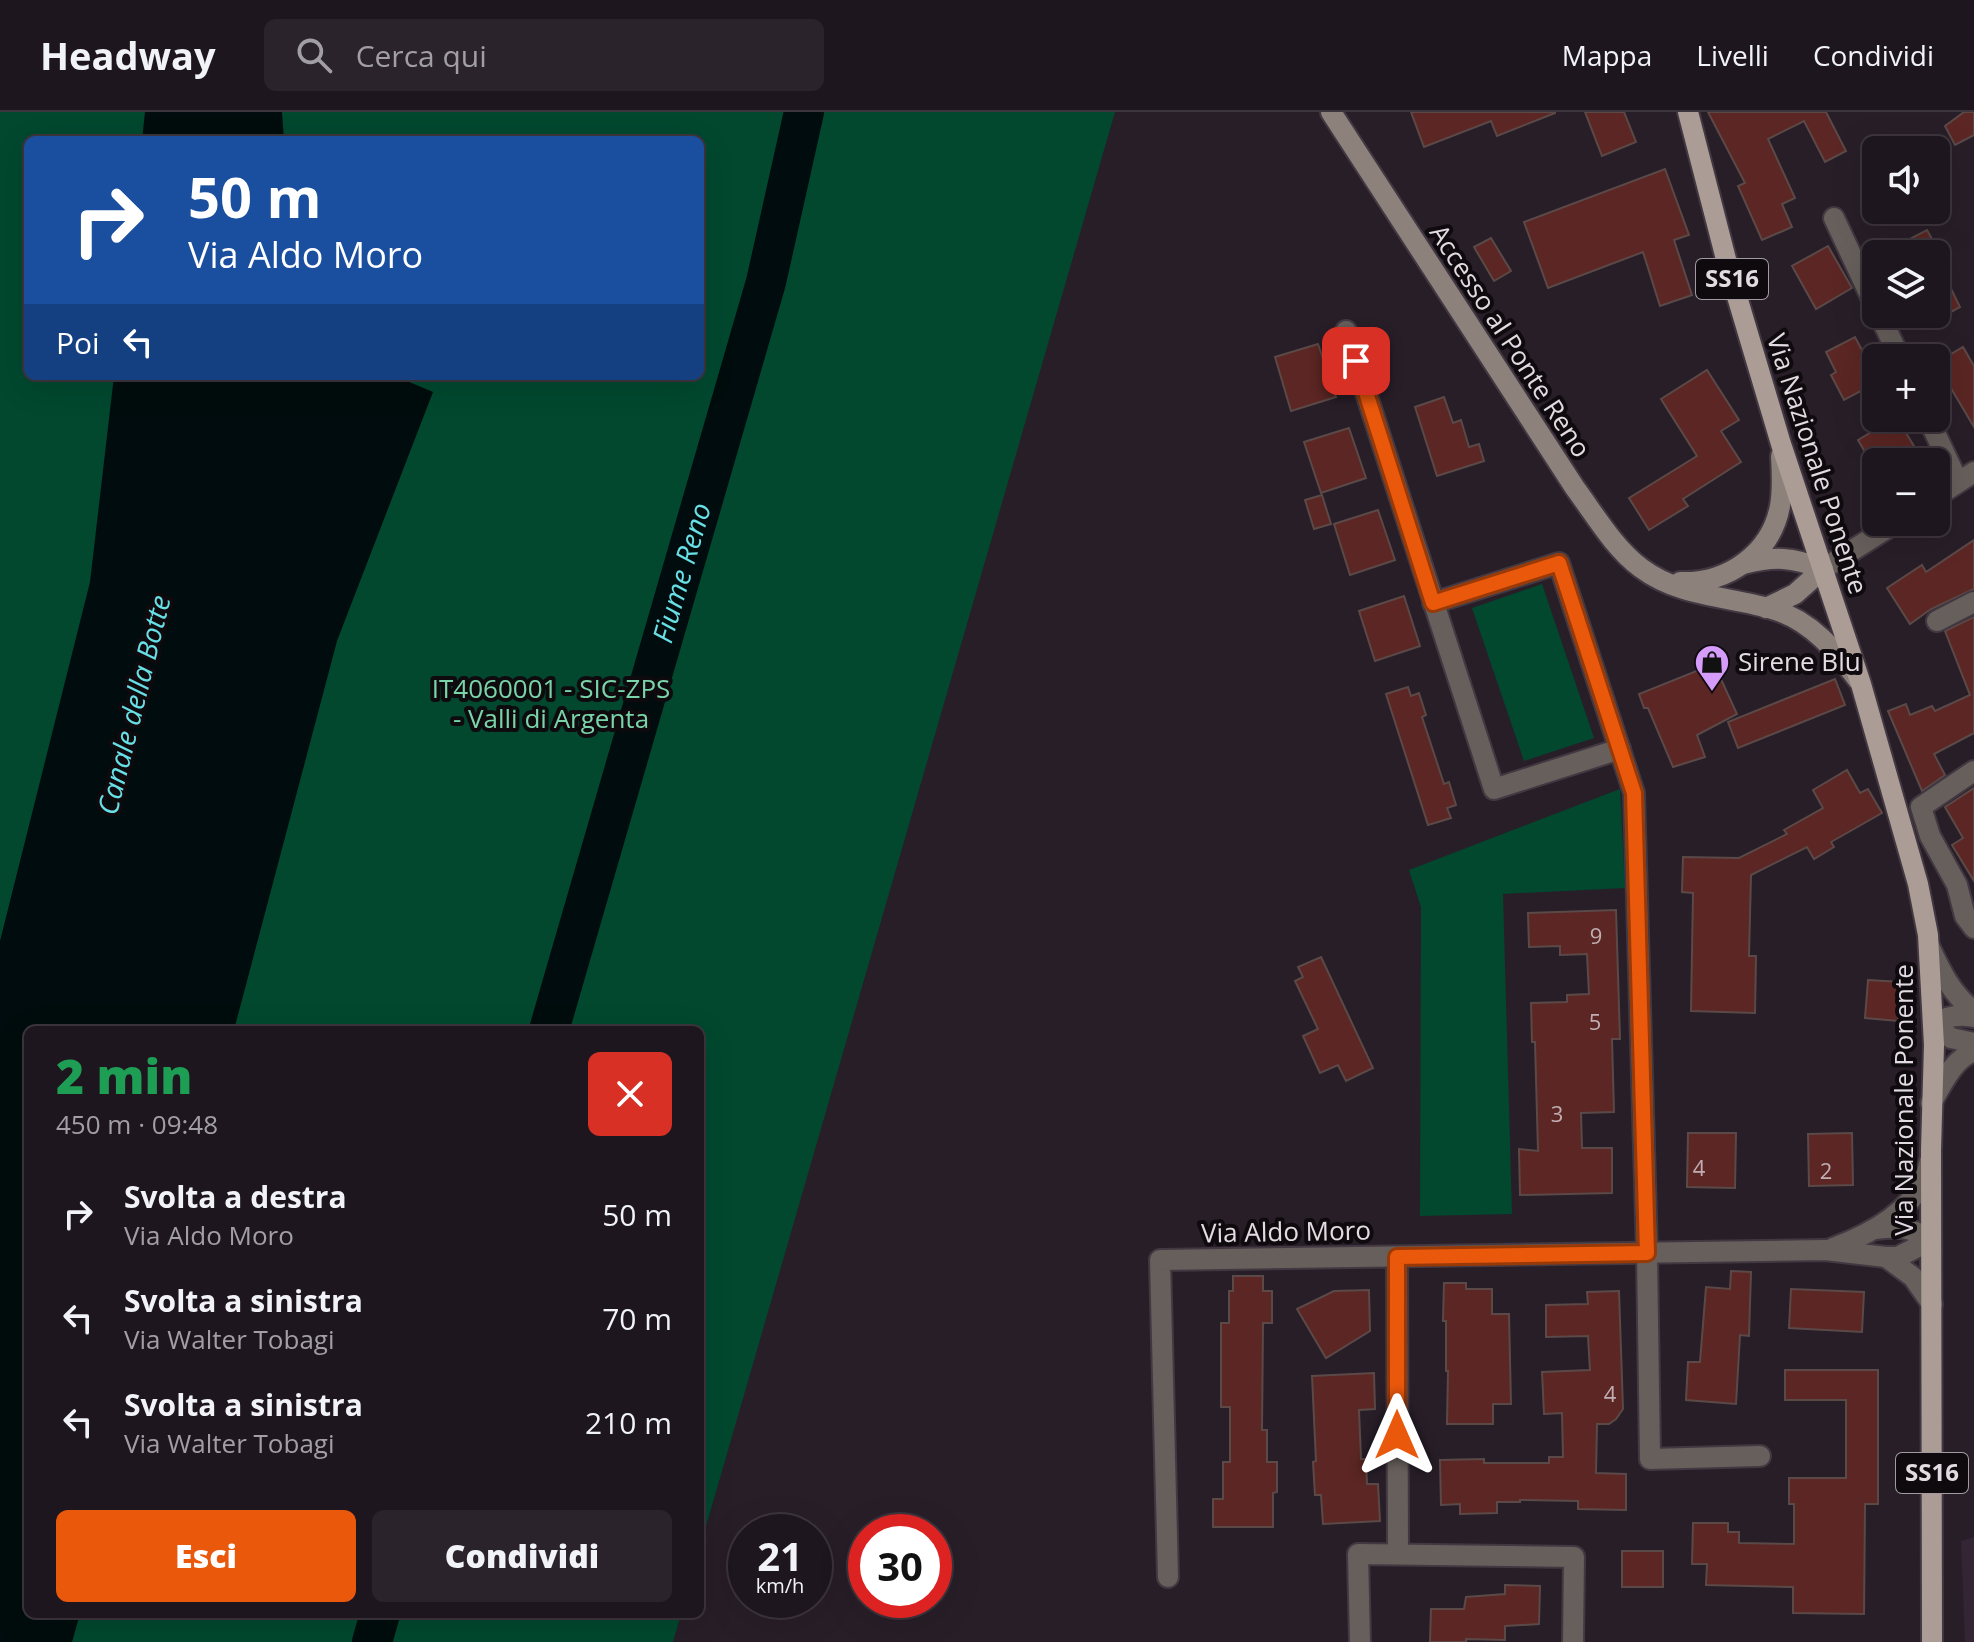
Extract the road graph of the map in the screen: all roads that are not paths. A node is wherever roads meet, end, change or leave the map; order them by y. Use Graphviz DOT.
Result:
graph roads {
  1 [pos="1331,112"];
  2 [pos="1688,112"];
  3 [pos="1834,218"];
  4 [pos="1862,278"];
  5 [pos="1346,331"];
  6 [pos="1937,432"];
  7 [pos="1781,444"];
  8 [pos="1966,477"];
  9 [pos="1875,536"];
  10 [pos="1743,564"];
  11 [pos="1823,569"];
  12 [pos="1664,581"];
  13 [pos="1974,602"];
  14 [pos="1433,603"];
  15 [pos="1766,608"];
  16 [pos="1937,621"];
  17 [pos="1861,684"];
  18 [pos="1620,749"];
  19 [pos="1974,771"];
  20 [pos="1974,928"];
  21 [pos="1929,946"];
  22 [pos="1974,1014"];
  23 [pos="1933,1024"];
  24 [pos="1974,1043"];
  25 [pos="1974,1051"];
  26 [pos="1931,1103"];
  27 [pos="1931,1157"];
  28 [pos="1875,1229"];
  29 [pos="1931,1240"];
  30 [pos="1825,1250"];
  31 [pos="1647,1253"];
  32 [pos="1397,1257"];
  33 [pos="1886,1257"];
  34 [pos="1932,1304"];
  35 [pos="1760,1456"];
  36 [pos="1398,1554"];
  37 [pos="1168,1577"];
  38 [pos="1360,1642"];
  39 [pos="1573,1642"];
  40 [pos="1932,1642"];
  1 -- 12 [label="main road, Accesso al Ponte Reno"];
  2 -- 7 [label="main road, Via Nazionale Ponente / SS16"];
  3 -- 4 [label="street"];
  5 -- 14 [label="street"];
  6 -- 8 [label="street"];
  7 -- 10 [label="main road"];
  7 -- 11 [label="main road, Via Nazionale Ponente / SS16"];
  9 -- 11 [label="street"];
  10 -- 11 [label="main road"];
  10 -- 12 [label="main road"];
  11 -- 15 [label="main road"];
  11 -- 17 [label="main road, Via Nazionale Ponente / SS16"];
  12 -- 15 [label="main road, Accesso al Ponte Reno"];
  13 -- 16 [label="street"];
  14 -- 18 [label="street"];
  14 -- 18 [label="street"];
  15 -- 17 [label="main road, Accesso al Ponte Reno"];
  17 -- 21 [label="main road, Via Nazionale Ponente / SS16"];
  18 -- 31 [label="street"];
  19 -- 20 [label="street"];
  21 -- 22 [label="street"];
  21 -- 23 [label="main road, Via Nazionale Ponente / SS16"];
  22 -- 23 [label="street"];
  23 -- 24 [label="street"];
  23 -- 26 [label="main road, Via Nazionale Ponente / SS16"];
  25 -- 26 [label="street"];
  26 -- 27 [label="main road, Via Nazionale Ponente / SS16"];
  27 -- 28 [label="street, Via Aldo Moro"];
  27 -- 29 [label="main road, Via Nazionale Ponente / SS16"];
  28 -- 29 [label="street, Via Aldo Moro"];
  28 -- 30 [label="street, Via Aldo Moro"];
  29 -- 33 [label="street, Via Aldo Moro"];
  29 -- 34 [label="main road, Via Nazionale Ponente / SS16"];
  30 -- 31 [label="street, Via Aldo Moro"];
  30 -- 33 [label="street, Via Aldo Moro"];
  31 -- 32 [label="street, Via Aldo Moro"];
  31 -- 35 [label="street"];
  32 -- 36 [label="street"];
  32 -- 37 [label="street, Via Aldo Moro"];
  33 -- 34 [label="street"];
  34 -- 40 [label="main road, Via Nazionale Ponente / SS16"];
  36 -- 38 [label="street"];
  36 -- 39 [label="street"];
}
